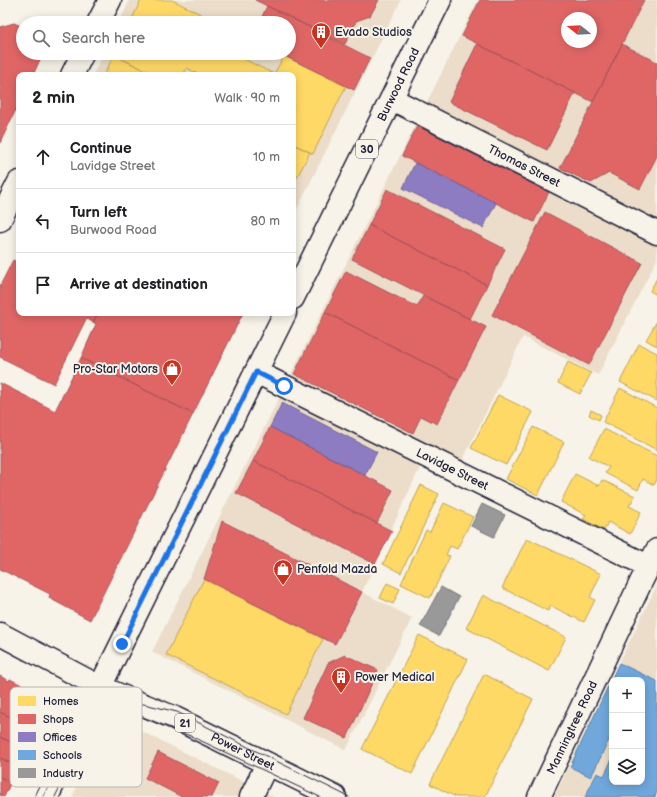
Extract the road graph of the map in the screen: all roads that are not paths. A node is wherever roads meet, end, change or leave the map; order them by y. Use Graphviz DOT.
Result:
graph roads {
  1 [pos="110,0"];
  2 [pos="440,0"];
  3 [pos="102,16"];
  4 [pos="80,60"];
  5 [pos="74,72"];
  6 [pos="392,99"];
  7 [pos="16,188"];
  8 [pos="0,220"];
  9 [pos="657,233"];
  10 [pos="296,292"];
  11 [pos="284,316"];
  12 [pos="256,372"];
  13 [pos="653,558"];
  14 [pos="0,634"];
  15 [pos="100,687"];
  16 [pos="142,704"];
  17 [pos="267,764"];
  18 [pos="52,787"];
  19 [pos="47,797"];
  20 [pos="251,797"];
  21 [pos="335,797"];
  22 [pos="539,797"];
  1 -- 3 [label="main road"];
  2 -- 6 [label="main road, Burwood Road / 30"];
  4 -- 5 [label="main road"];
  6 -- 9 [label="main road, Thomas Street"];
  6 -- 10 [label="main road, Burwood Road / 30"];
  7 -- 8 [label="main road"];
  11 -- 12 [label="main road"];
  12 -- 13 [label="main road, Lavidge Street"];
  12 -- 15 [label="main road"];
  13 -- 22 [label="main road, Manningtree Road"];
  14 -- 15 [label="main road, Power Street / 21"];
  16 -- 17 [label="main road, Power Street / 21"];
  17 -- 20 [label="main road"];
  17 -- 21 [label="main road, Power Street / 21"];
  18 -- 19 [label="main road"];
}
